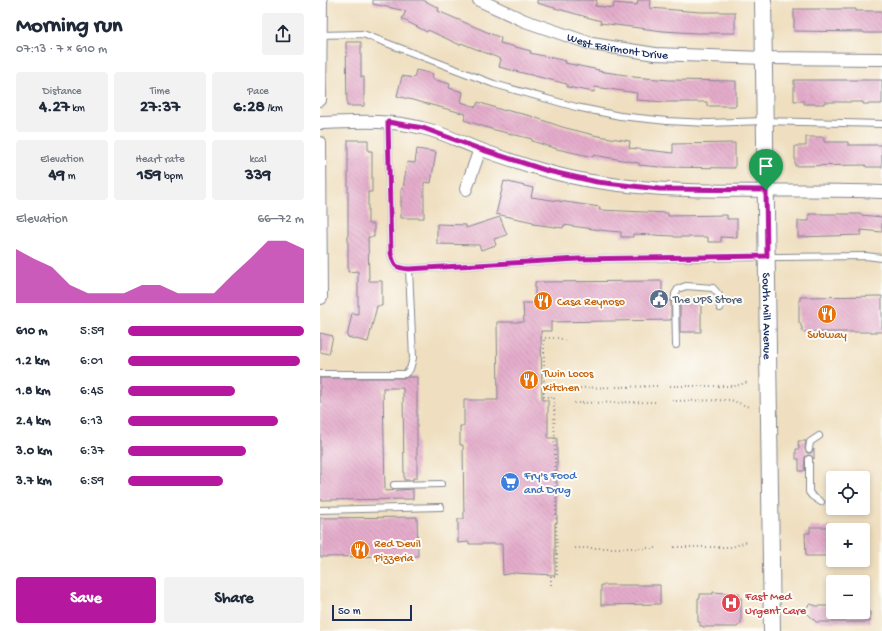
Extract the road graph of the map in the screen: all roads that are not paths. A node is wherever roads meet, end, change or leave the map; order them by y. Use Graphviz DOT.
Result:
graph roads {
  1 [pos="321,0"];
  2 [pos="479,0"];
  3 [pos="763,0"];
  4 [pos="320,34"];
  5 [pos="764,58"];
  6 [pos="882,59"];
  7 [pos="320,100"];
  8 [pos="764,121"];
  9 [pos="388,122"];
  10 [pos="320,123"];
  11 [pos="882,124"];
  12 [pos="320,143"];
  13 [pos="480,149"];
  14 [pos="466,189"];
  15 [pos="766,190"];
  16 [pos="882,192"];
  17 [pos="767,256"];
  18 [pos="882,258"];
  19 [pos="409,269"];
  20 [pos="321,298"];
  21 [pos="720,308"];
  22 [pos="676,345"];
  23 [pos="320,374"];
  24 [pos="819,436"];
  25 [pos="809,449"];
  26 [pos="809,459"];
  27 [pos="441,484"];
  28 [pos="394,485"];
  29 [pos="821,502"];
  30 [pos="441,508"];
  31 [pos="320,510"];
  32 [pos="772,631"];
  1 -- 4 [label="street"];
  2 -- 5 [label="street, West Fairmont Drive"];
  3 -- 5 [label="main road, South Mill Avenue"];
  4 -- 7 [label="street"];
  4 -- 8 [label="lane"];
  5 -- 6 [label="street, West Fairmont Drive"];
  5 -- 8 [label="main road, South Mill Avenue"];
  8 -- 11 [label="lane"];
  8 -- 15 [label="main road, South Mill Avenue"];
  9 -- 10 [label="street"];
  9 -- 13 [label="street"];
  9 -- 19 [label="lane"];
  12 -- 20 [label="street"];
  13 -- 14 [label="street"];
  13 -- 15 [label="street"];
  15 -- 16 [label="street"];
  15 -- 17 [label="main road, South Mill Avenue"];
  17 -- 18 [label="lane"];
  17 -- 19 [label="lane"];
  17 -- 32 [label="main road, South Mill Avenue"];
  19 -- 23 [label="lane"];
  21 -- 22 [label="lane"];
  24 -- 25 [label="lane"];
  26 -- 29 [label="lane"];
  27 -- 28 [label="lane"];
  30 -- 31 [label="lane"];
}
